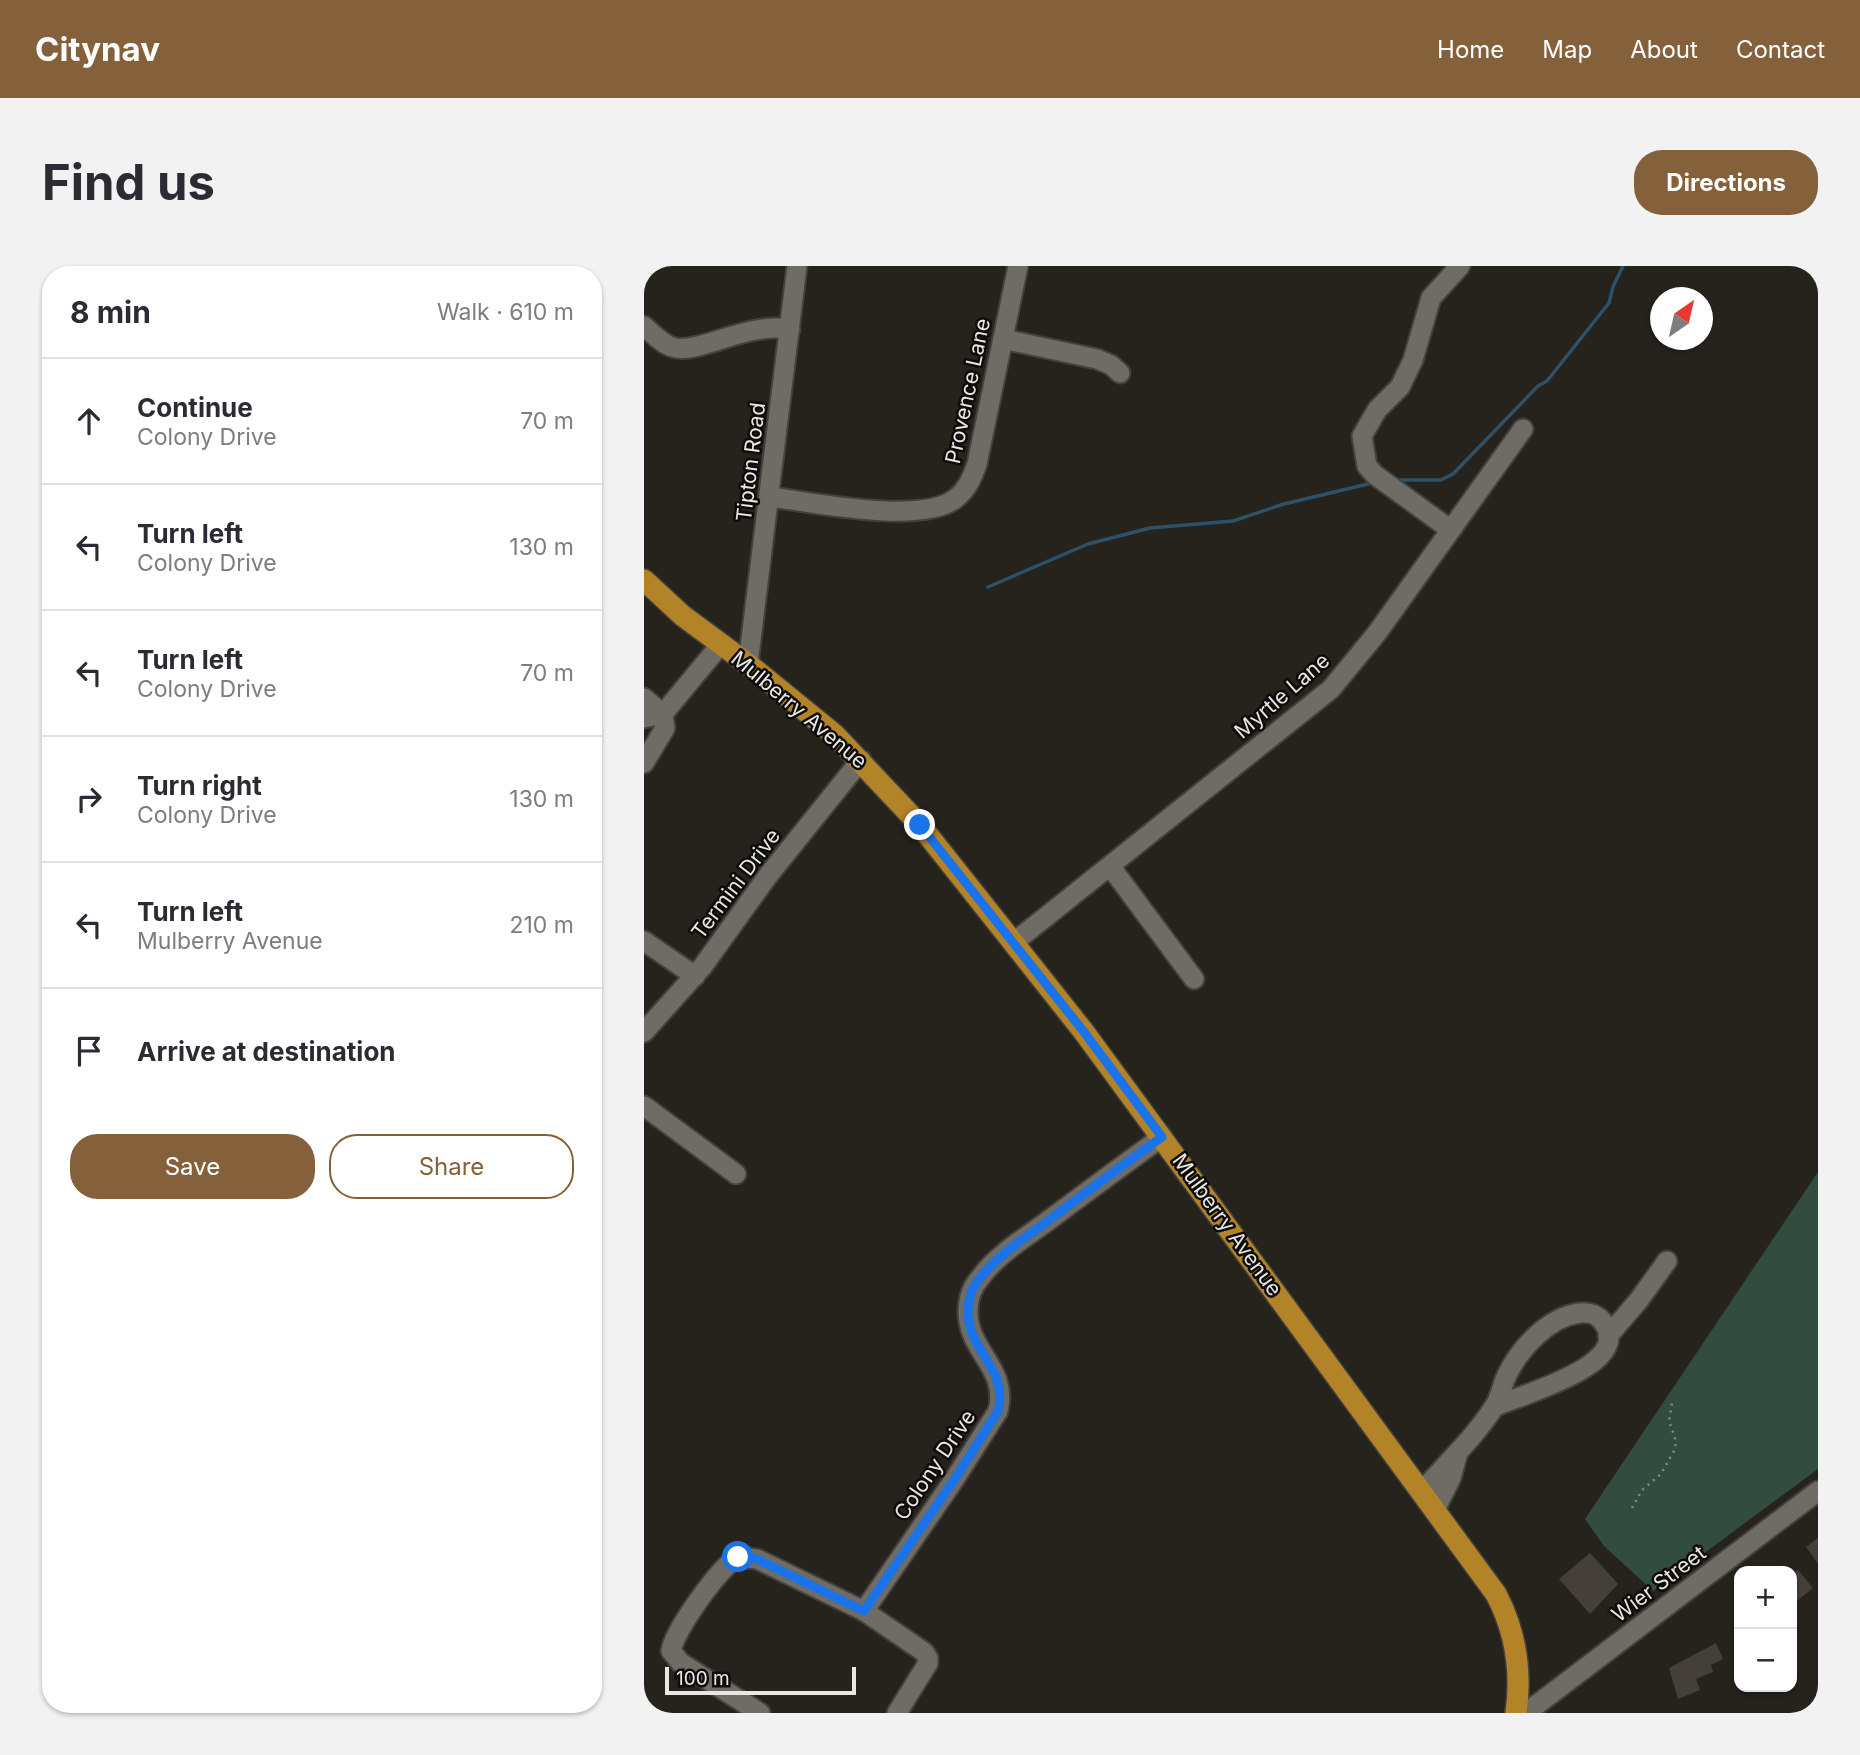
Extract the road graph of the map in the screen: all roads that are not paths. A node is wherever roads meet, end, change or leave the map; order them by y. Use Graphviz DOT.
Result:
graph roads {
  1 [pos="797,266"];
  2 [pos="1018,266"];
  3 [pos="1460,266"];
  4 [pos="644,326"];
  5 [pos="790,328"];
  6 [pos="1003,339"];
  7 [pos="1120,373"];
  8 [pos="1523,429"];
  9 [pos="769,497"];
  10 [pos="1451,530"];
  11 [pos="644,580"];
  12 [pos="721,645"];
  13 [pos="748,664"];
  14 [pos="644,698"];
  15 [pos="653,716"];
  16 [pos="860,760"];
  17 [pos="644,763"];
  18 [pos="1110,866"];
  19 [pos="644,941"];
  20 [pos="1013,943"];
  21 [pos="695,976"];
  22 [pos="1194,979"];
  23 [pos="644,1032"];
  24 [pos="644,1106"];
  25 [pos="1162,1137"];
  26 [pos="736,1174"];
  27 [pos="1667,1261"];
  28 [pos="1608,1336"];
  29 [pos="1494,1407"];
  30 [pos="1457,1456"];
  31 [pos="1422,1491"];
  32 [pos="1818,1491"];
  33 [pos="1435,1510"];
  34 [pos="864,1611"];
  35 [pos="760,1713"];
  36 [pos="897,1713"];
  37 [pos="1516,1713"];
  38 [pos="1526,1713"];
  1 -- 5 [label="street, Tipton Road"];
  2 -- 6 [label="street, Provence Lane"];
  3 -- 10 [label="street"];
  4 -- 5 [label="street"];
  5 -- 9 [label="street, Tipton Road"];
  6 -- 7 [label="street"];
  6 -- 9 [label="street, Provence Lane"];
  8 -- 10 [label="street, Myrtle Lane"];
  9 -- 13 [label="street, Tipton Road"];
  10 -- 18 [label="street, Myrtle Lane"];
  11 -- 12 [label="main road, Mulberry Avenue"];
  12 -- 13 [label="main road, Mulberry Avenue"];
  12 -- 15 [label="street"];
  13 -- 16 [label="main road, Mulberry Avenue"];
  14 -- 15 [label="street"];
  15 -- 17 [label="street"];
  16 -- 20 [label="main road, Mulberry Avenue"];
  16 -- 21 [label="street, Termini Drive"];
  18 -- 20 [label="street, Myrtle Lane"];
  18 -- 22 [label="street"];
  19 -- 21 [label="street"];
  20 -- 25 [label="main road, Mulberry Avenue"];
  21 -- 23 [label="street, Termini Drive"];
  24 -- 26 [label="street"];
  25 -- 31 [label="main road, Mulberry Avenue"];
  25 -- 34 [label="street, Colony Drive"];
  27 -- 28 [label="street"];
  28 -- 29 [label="street"];
  28 -- 29 [label="street"];
  29 -- 30 [label="street"];
  30 -- 31 [label="street"];
  30 -- 33 [label="street"];
  31 -- 33 [label="main road, Mulberry Avenue"];
  32 -- 38 [label="street, Wier Street"];
  33 -- 37 [label="main road, Mulberry Avenue"];
  34 -- 35 [label="street"];
  34 -- 36 [label="street"];
}
